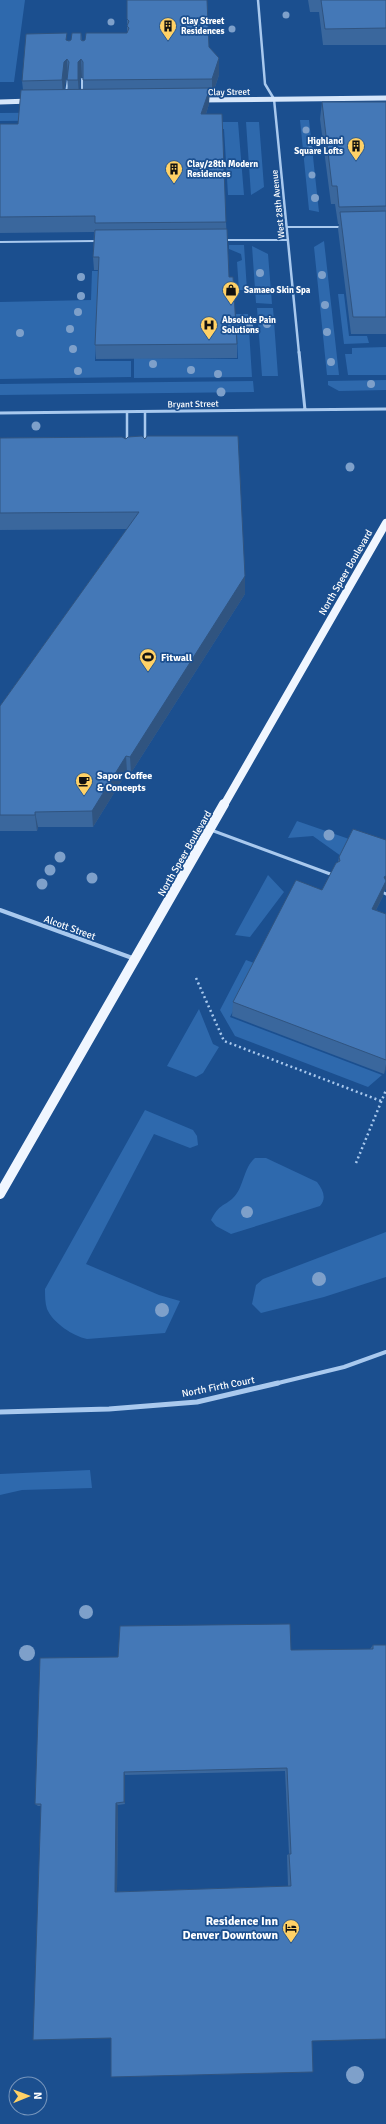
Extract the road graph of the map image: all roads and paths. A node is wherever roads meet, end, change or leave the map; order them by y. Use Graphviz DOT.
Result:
graph roads {
  1 [pos="258,0"];
  2 [pos="68,79"];
  3 [pos="82,79"];
  4 [pos="66,96"];
  5 [pos="81,96"];
  6 [pos="386,98"];
  7 [pos="274,99"];
  8 [pos="190,100"];
  9 [pos="36,101"];
  10 [pos="0,102"];
  11 [pos="287,227"];
  12 [pos="349,227"];
  13 [pos="222,240"];
  14 [pos="288,240"];
  15 [pos="103,241"];
  16 [pos="0,242"];
  17 [pos="386,408"];
  18 [pos="305,410"];
  19 [pos="127,412"];
  20 [pos="145,412"];
  21 [pos="0,414"];
  22 [pos="126,448"];
  23 [pos="145,448"];
  24 [pos="386,523"];
  25 [pos="210,830"];
  26 [pos="335,875"];
  27 [pos="0,910"];
  28 [pos="135,959"];
  29 [pos="196,978"];
  30 [pos="386,1090"];
  31 [pos="382,1101"];
  32 [pos="356,1163"];
  33 [pos="0,1194"];
  34 [pos="386,1352"];
  35 [pos="0,1412"];
  1 -- 7 [label="street, West 28th Avenue"];
  2 -- 4 [label="lane"];
  3 -- 5 [label="lane"];
  6 -- 7 [label="street, Clay Street"];
  7 -- 8 [label="street, Clay Street"];
  7 -- 11 [label="street, West 28th Avenue"];
  9 -- 10 [label="street"];
  11 -- 12 [label="lane"];
  11 -- 14 [label="street, West 28th Avenue"];
  13 -- 14 [label="lane"];
  14 -- 18 [label="street, West 28th Avenue"];
  15 -- 16 [label="lane"];
  17 -- 18 [label="street, Bryant Street"];
  18 -- 20 [label="street, Bryant Street"];
  19 -- 20 [label="street, Bryant Street"];
  19 -- 21 [label="street, Bryant Street"];
  19 -- 22 [label="lane"];
  20 -- 23 [label="lane"];
  24 -- 25 [label="main road, North Speer Boulevard"];
  25 -- 26 [label="lane"];
  25 -- 28 [label="main road, North Speer Boulevard"];
  27 -- 28 [label="street, Alcott Street"];
  28 -- 33 [label="main road, North Speer Boulevard"];
  29 -- 31 [label="path"];
  30 -- 31 [label="path"];
  31 -- 32 [label="path"];
  34 -- 35 [label="street, North Firth Court"];
}
